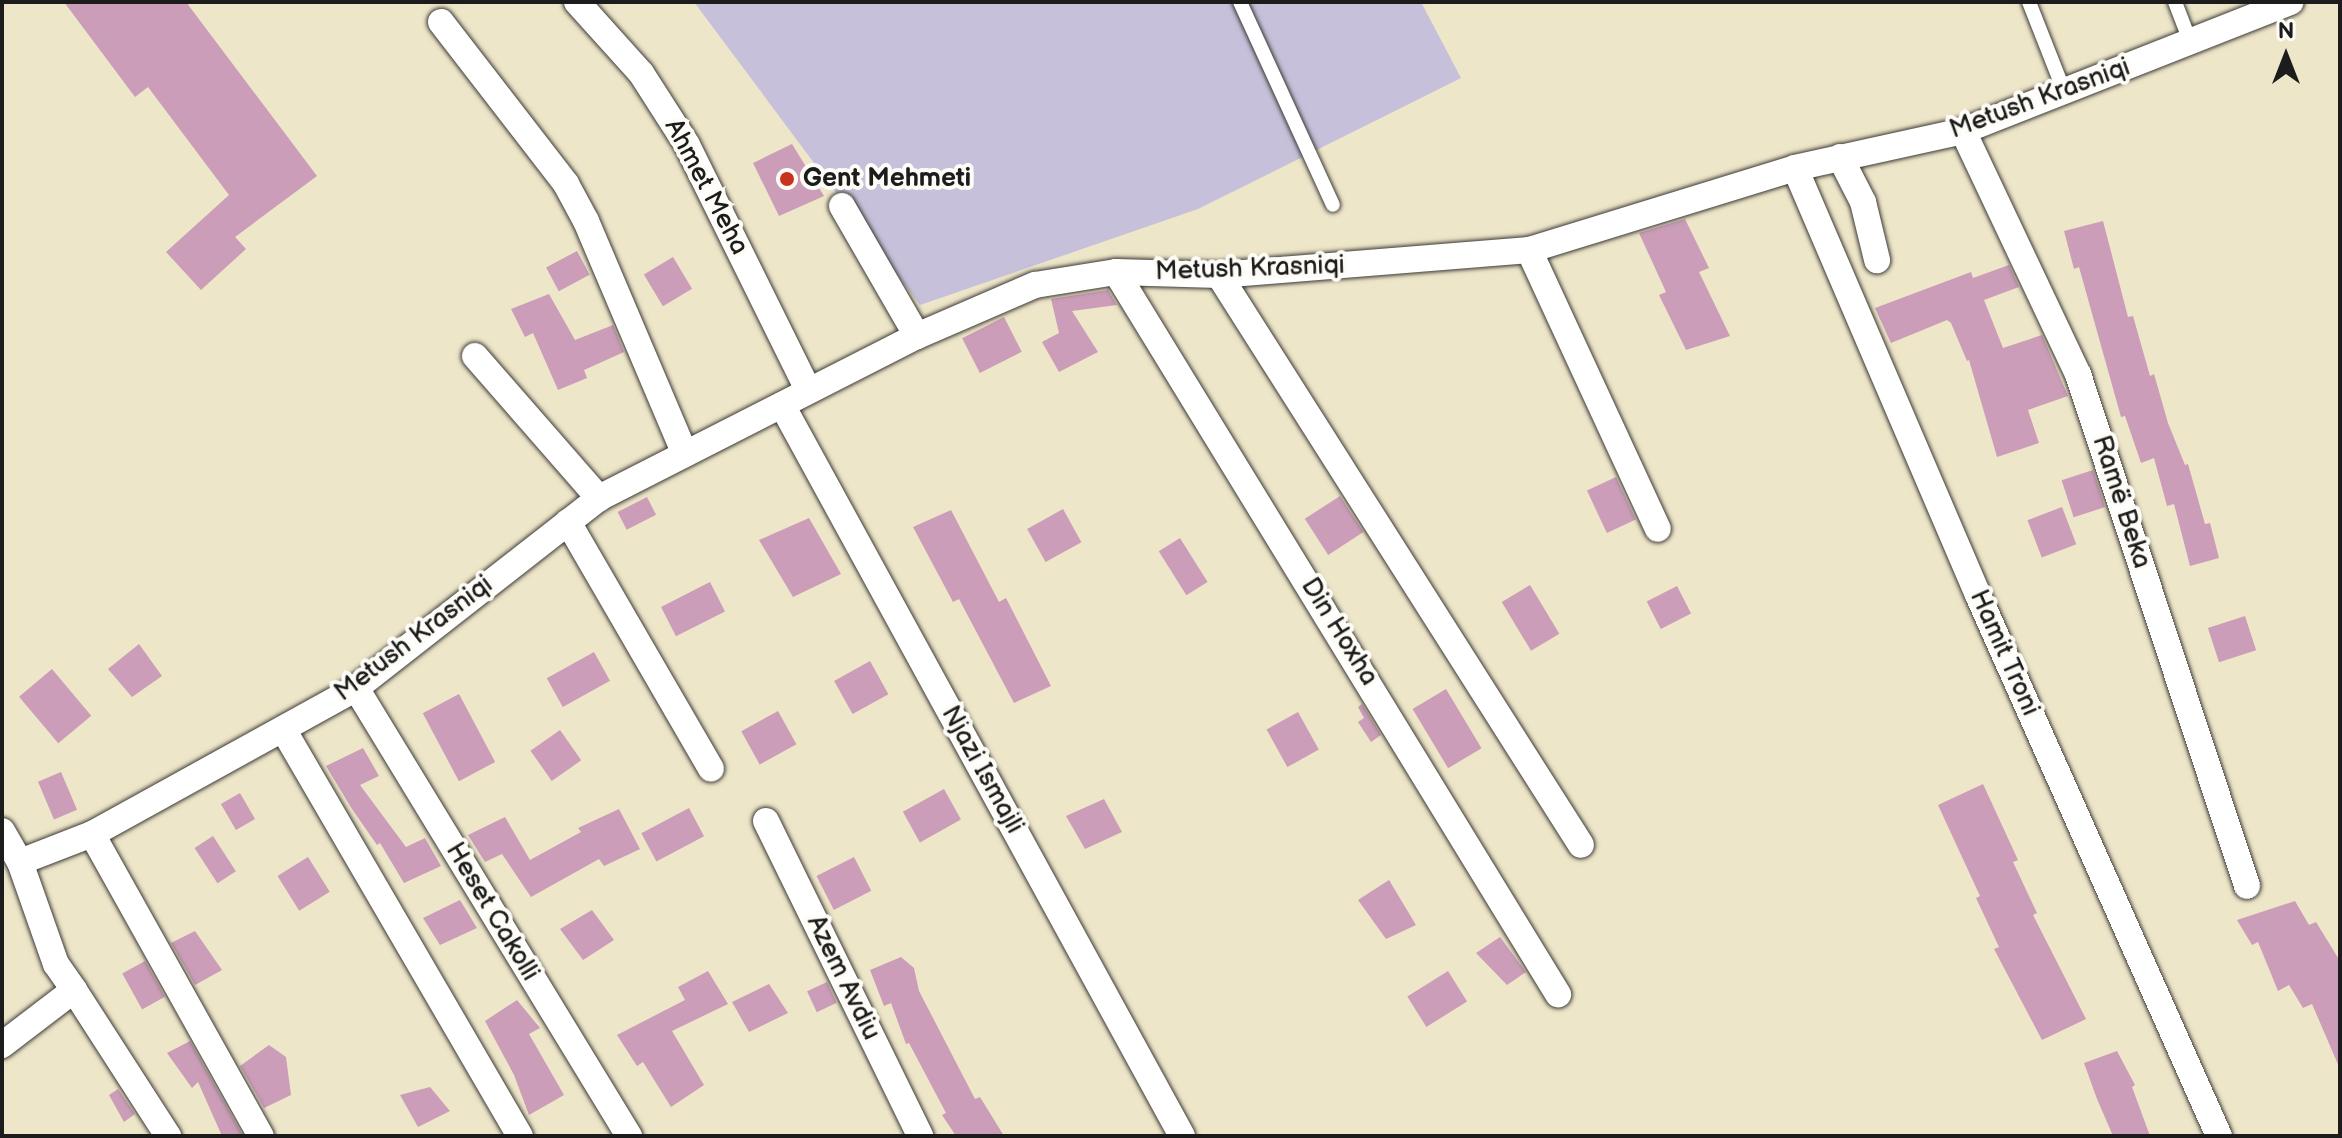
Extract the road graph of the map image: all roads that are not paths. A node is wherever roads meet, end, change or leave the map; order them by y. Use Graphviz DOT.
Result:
graph roads {
  1 [pos="577,2"];
  2 [pos="1240,2"];
  3 [pos="2029,2"];
  4 [pos="2175,2"];
  5 [pos="2290,2"];
  6 [pos="441,22"];
  7 [pos="2190,41"];
  8 [pos="2064,91"];
  9 [pos="1963,131"];
  10 [pos="1840,157"];
  11 [pos="1795,168"];
  12 [pos="1333,205"];
  13 [pos="842,206"];
  14 [pos="1529,250"];
  15 [pos="1877,260"];
  16 [pos="1116,272"];
  17 [pos="1219,275"];
  18 [pos="917,336"];
  19 [pos="475,356"];
  20 [pos="808,390"];
  21 [pos="782,405"];
  22 [pos="685,454"];
  23 [pos="599,498"];
  24 [pos="568,522"];
  25 [pos="1658,529"];
  26 [pos="356,688"];
  27 [pos="283,729"];
  28 [pos="711,769"];
  29 [pos="766,821"];
  30 [pos="2,831"];
  31 [pos="92,834"];
  32 [pos="1581,845"];
  33 [pos="20,862"];
  34 [pos="2247,886"];
  35 [pos="74,990"];
  36 [pos="1558,994"];
  37 [pos="2,1045"];
  38 [pos="168,1136"];
  39 [pos="261,1136"];
  40 [pos="520,1136"];
  41 [pos="629,1136"];
  42 [pos="920,1136"];
  43 [pos="1182,1136"];
  44 [pos="2219,1136"];
  1 -- 20 [label="street, Ahmet Meha"];
  2 -- 12 [label="lane"];
  3 -- 8 [label="lane"];
  4 -- 7 [label="lane"];
  5 -- 7 [label="street, Metush Krasniqi"];
  6 -- 22 [label="street"];
  7 -- 8 [label="street, Metush Krasniqi"];
  8 -- 9 [label="street, Metush Krasniqi"];
  9 -- 10 [label="street, Metush Krasniqi"];
  9 -- 34 [label="street, Ramë Beka"];
  10 -- 11 [label="street, Metush Krasniqi"];
  10 -- 15 [label="street"];
  11 -- 14 [label="street, Metush Krasniqi"];
  11 -- 44 [label="street, Hamit Troni"];
  13 -- 18 [label="street"];
  14 -- 17 [label="street, Metush Krasniqi"];
  14 -- 25 [label="street"];
  16 -- 17 [label="street, Metush Krasniqi"];
  16 -- 18 [label="street, Metush Krasniqi"];
  16 -- 36 [label="street, Din Hoxha"];
  17 -- 32 [label="street"];
  18 -- 20 [label="street, Metush Krasniqi"];
  19 -- 23 [label="street"];
  20 -- 21 [label="street, Metush Krasniqi"];
  21 -- 22 [label="street, Metush Krasniqi"];
  21 -- 43 [label="street, Njazi Ismajli"];
  22 -- 23 [label="street, Metush Krasniqi"];
  23 -- 24 [label="street, Metush Krasniqi"];
  24 -- 26 [label="street, Metush Krasniqi"];
  24 -- 28 [label="street"];
  26 -- 27 [label="street, Metush Krasniqi"];
  26 -- 41 [label="street, Heset Cakolli"];
  27 -- 31 [label="street, Metush Krasniqi"];
  27 -- 40 [label="street"];
  29 -- 42 [label="street, Azem Avdiu"];
  30 -- 33 [label="street"];
  31 -- 33 [label="street, Metush Krasniqi"];
  31 -- 39 [label="street"];
  33 -- 35 [label="street"];
  35 -- 37 [label="street"];
  35 -- 38 [label="street"];
}
